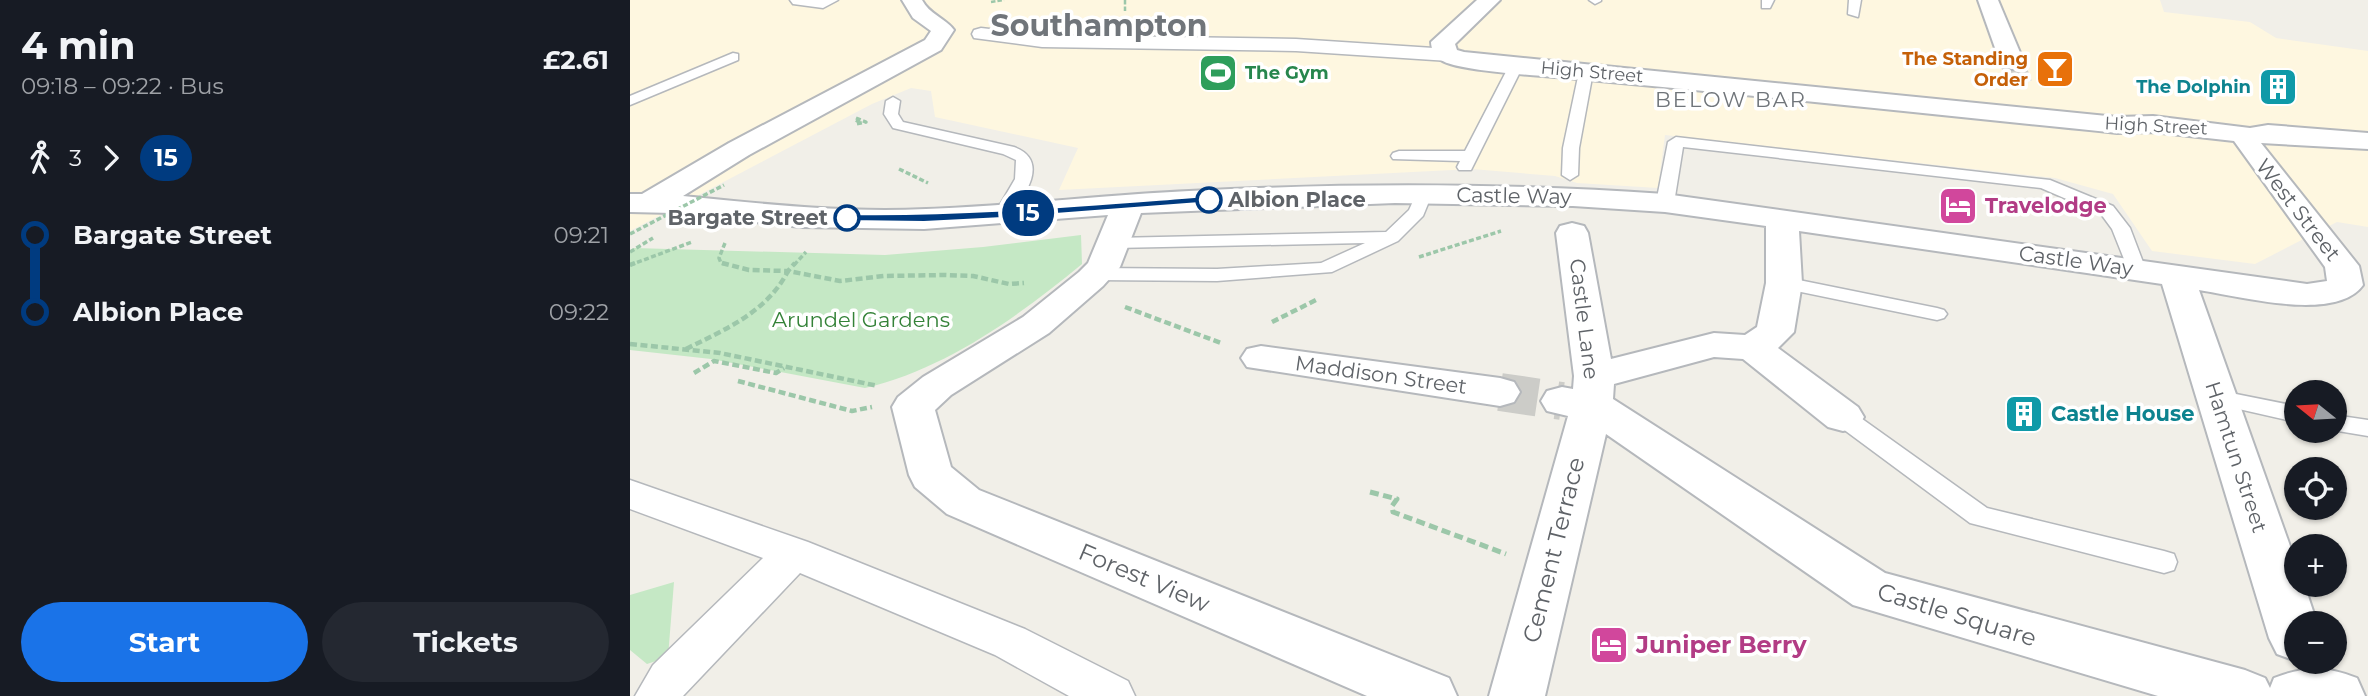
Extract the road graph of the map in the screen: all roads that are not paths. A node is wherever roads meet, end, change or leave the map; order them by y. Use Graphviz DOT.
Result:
graph roads {
  1 [pos="799,0"];
  2 [pos="829,0"];
  3 [pos="912,0"];
  4 [pos="1490,0"];
  5 [pos="1855,0"];
  6 [pos="1988,0"];
  7 [pos="1854,14"];
  8 [pos="981,34"];
  9 [pos="1449,55"];
  10 [pos="733,57"];
  11 [pos="2011,62"];
  12 [pos="1516,66"];
  13 [pos="1586,72"];
  14 [pos="630,101"];
  15 [pos="893,101"];
  16 [pos="2250,136"];
  17 [pos="2368,141"];
  18 [pos="1399,156"];
  19 [pos="1570,175"];
  20 [pos="1424,194"];
  21 [pos="640,203"];
  22 [pos="1665,203"];
  23 [pos="1129,204"];
  24 [pos="1003,215"];
  25 [pos="1782,219"];
  26 [pos="1572,233"];
  27 [pos="1392,237"];
  28 [pos="1114,243"];
  29 [pos="2157,273"];
  30 [pos="1087,282"];
  31 [pos="1784,283"];
  32 [pos="2356,289"];
  33 [pos="1937,314"];
  34 [pos="1753,348"];
  35 [pos="1262,358"];
  36 [pos="1500,393"];
  37 [pos="1583,394"];
  38 [pos="2217,397"];
  39 [pos="2284,411"];
  40 [pos="1843,417"];
  41 [pos="2347,425"];
  42 [pos="2368,428"];
  43 [pos="630,494"];
  44 [pos="794,553"];
  45 [pos="2164,562"];
  46 [pos="2287,611"];
  47 [pos="657,696"];
  48 [pos="1112,696"];
  49 [pos="1429,696"];
  50 [pos="1517,696"];
  51 [pos="2245,696"];
  1 -- 2 [label="street"];
  3 -- 21 [label="street"];
  4 -- 9 [label="street"];
  5 -- 7 [label="lane"];
  6 -- 11 [label="street"];
  8 -- 9 [label="street, High Street"];
  9 -- 12 [label="street, High Street"];
  10 -- 14 [label="lane"];
  12 -- 13 [label="street, High Street"];
  12 -- 18 [label="lane"];
  13 -- 16 [label="street, High Street"];
  13 -- 19 [label="lane"];
  15 -- 24 [label="lane"];
  16 -- 17 [label="street, High Street"];
  16 -- 32 [label="street, West Street"];
  20 -- 22 [label="street, Castle Way"];
  20 -- 23 [label="street, Castle Way"];
  20 -- 27 [label="lane"];
  21 -- 24 [label="street, Castle Way"];
  22 -- 25 [label="street, Castle Way"];
  22 -- 29 [label="lane"];
  23 -- 24 [label="street, Castle Way"];
  23 -- 28 [label="street"];
  25 -- 29 [label="street, Castle Way"];
  25 -- 31 [label="street"];
  26 -- 37 [label="street, Castle Lane"];
  27 -- 28 [label="lane"];
  27 -- 30 [label="lane"];
  28 -- 30 [label="street"];
  29 -- 32 [label="street, Castle Way"];
  29 -- 38 [label="street, Hamtun Street"];
  30 -- 49 [label="street, Forest View"];
  31 -- 33 [label="lane"];
  31 -- 34 [label="street"];
  34 -- 37 [label="street"];
  34 -- 40 [label="street"];
  35 -- 36 [label="street, Maddison Street"];
  37 -- 50 [label="street, Cement Terrace"];
  37 -- 51 [label="street, Castle Square"];
  38 -- 39 [label="lane"];
  38 -- 46 [label="street, Hamtun Street"];
  40 -- 45 [label="lane"];
  41 -- 42 [label="lane"];
  43 -- 44 [label="street"];
  44 -- 47 [label="street"];
  44 -- 48 [label="street"];
}
